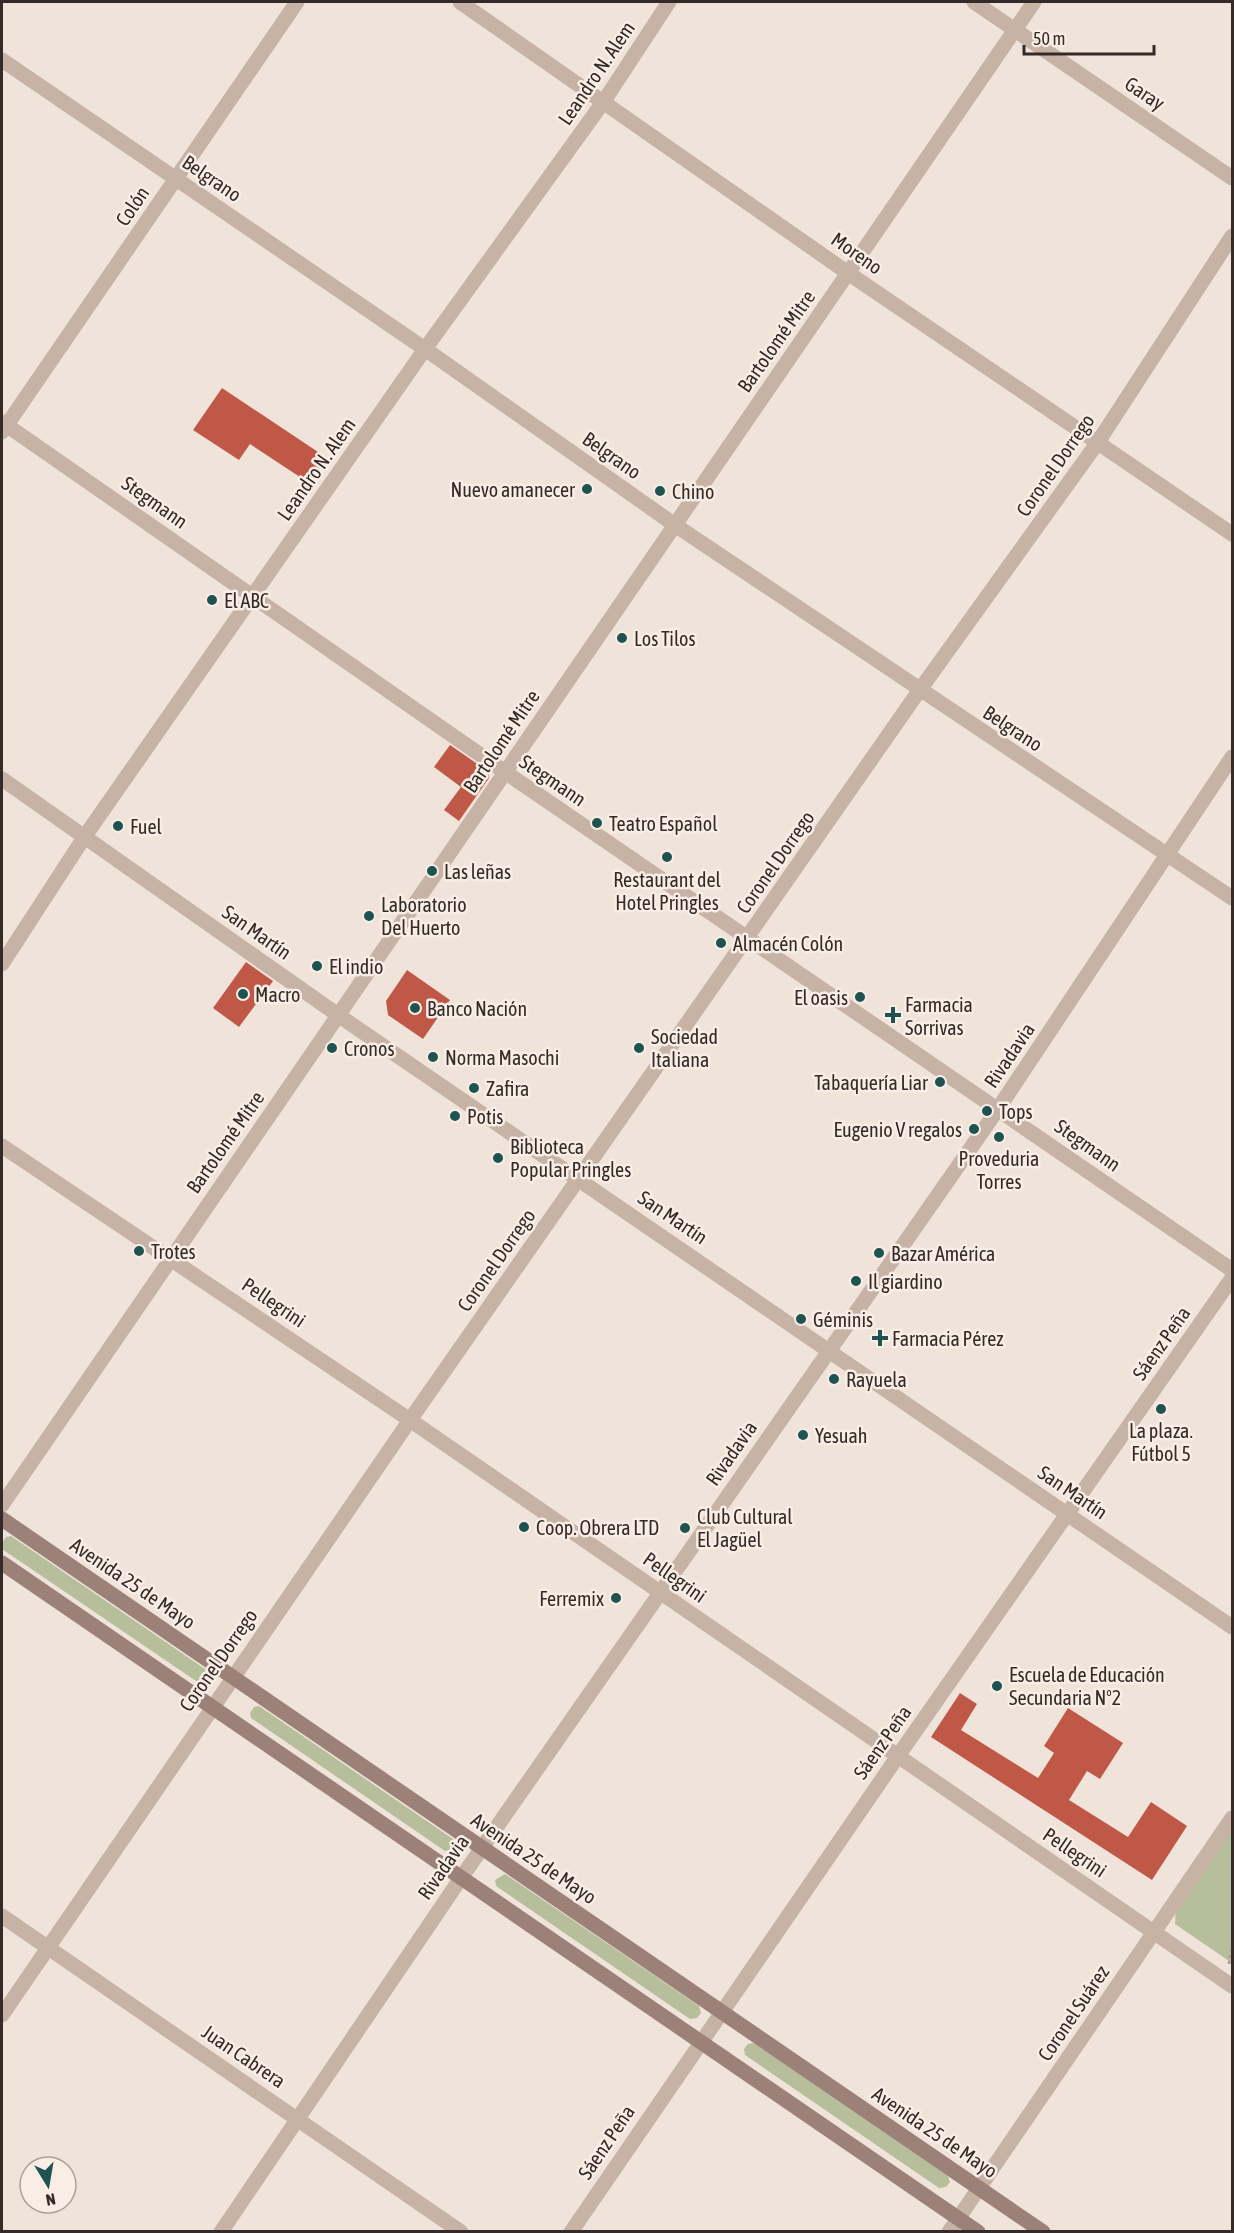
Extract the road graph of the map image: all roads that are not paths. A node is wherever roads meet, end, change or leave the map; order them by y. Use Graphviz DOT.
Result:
graph roads {
  1 [pos="297,2"];
  2 [pos="460,2"];
  3 [pos="669,2"];
  4 [pos="974,2"];
  5 [pos="1034,2"];
  6 [pos="1015,30"];
  7 [pos="2,60"];
  8 [pos="604,101"];
  9 [pos="176,178"];
  10 [pos="1233,178"];
  11 [pos="1233,236"];
  12 [pos="848,273"];
  13 [pos="425,349"];
  14 [pos="3,427"];
  15 [pos="1098,442"];
  16 [pos="675,525"];
  17 [pos="1233,534"];
  18 [pos="254,596"];
  19 [pos="919,691"];
  20 [pos="1233,757"];
  21 [pos="505,772"];
  22 [pos="2,779"];
  23 [pos="85,836"];
  24 [pos="1168,855"];
  25 [pos="1233,898"];
  26 [pos="748,937"];
  27 [pos="2,964"];
  28 [pos="338,1015"];
  29 [pos="998,1109"];
  30 [pos="2,1146"];
  31 [pos="579,1178"];
  32 [pos="171,1258"];
  33 [pos="1233,1270"];
  34 [pos="1233,1278"];
  35 [pos="829,1350"];
  36 [pos="410,1420"];
  37 [pos="2,1505"];
  38 [pos="1067,1513"];
  39 [pos="2,1519"];
  40 [pos="2,1563"];
  41 [pos="660,1592"];
  42 [pos="1233,1627"];
  43 [pos="232,1676"];
  44 [pos="211,1707"];
  45 [pos="898,1756"];
  46 [pos="1233,1818"];
  47 [pos="483,1848"];
  48 [pos="461,1878"];
  49 [pos="2,1916"];
  50 [pos="1154,1932"];
  51 [pos="48,1947"];
  52 [pos="1233,1986"];
  53 [pos="721,2011"];
  54 [pos="2,2015"];
  55 [pos="700,2041"];
  56 [pos="298,2119"];
  57 [pos="979,2187"];
  58 [pos="958,2218"];
  59 [pos="221,2232"];
  60 [pos="461,2232"];
  61 [pos="571,2232"];
  62 [pos="949,2232"];
  63 [pos="978,2232"];
  64 [pos="1043,2232"];
  1 -- 9 [label="street, Colón"];
  2 -- 8 [label="street, Moreno"];
  3 -- 8 [label="street, Leandro N. Alem"];
  4 -- 6 [label="street, Garay"];
  5 -- 6 [label="street, Bartolomé Mitre"];
  6 -- 10 [label="street, Garay"];
  6 -- 12 [label="street, Bartolomé Mitre"];
  7 -- 9 [label="street, Belgrano"];
  8 -- 12 [label="street, Moreno"];
  8 -- 13 [label="street, Leandro N. Alem"];
  9 -- 13 [label="street, Belgrano"];
  9 -- 14 [label="street, Colón"];
  11 -- 15 [label="street, Coronel Dorrego"];
  12 -- 15 [label="street, Moreno"];
  12 -- 16 [label="street, Bartolomé Mitre"];
  13 -- 16 [label="street, Belgrano"];
  13 -- 18 [label="street, Leandro N. Alem"];
  14 -- 18 [label="street, Stegmann"];
  15 -- 17 [label="street, Moreno"];
  15 -- 19 [label="street, Coronel Dorrego"];
  16 -- 19 [label="street, Belgrano"];
  16 -- 21 [label="street, Bartolomé Mitre"];
  18 -- 21 [label="street, Stegmann"];
  18 -- 23 [label="street, Leandro N. Alem"];
  19 -- 24 [label="street, Belgrano"];
  19 -- 26 [label="street, Coronel Dorrego"];
  20 -- 24 [label="street, Rivadavia"];
  21 -- 26 [label="street, Stegmann"];
  21 -- 28 [label="street, Bartolomé Mitre"];
  22 -- 23 [label="street, San Martín"];
  23 -- 27 [label="street, Leandro N. Alem"];
  23 -- 28 [label="street, San Martín"];
  24 -- 25 [label="street, Belgrano"];
  24 -- 29 [label="street, Rivadavia"];
  26 -- 29 [label="street, Stegmann"];
  26 -- 31 [label="street, Coronel Dorrego"];
  28 -- 31 [label="street, San Martín"];
  28 -- 32 [label="street, Bartolomé Mitre"];
  29 -- 33 [label="street, Stegmann"];
  29 -- 35 [label="street, Rivadavia"];
  30 -- 32 [label="street, Pellegrini"];
  31 -- 35 [label="street, San Martín"];
  31 -- 36 [label="street, Coronel Dorrego"];
  32 -- 36 [label="street, Pellegrini"];
  32 -- 37 [label="street, Bartolomé Mitre"];
  34 -- 38 [label="street, Sáenz Peña"];
  35 -- 38 [label="street, San Martín"];
  35 -- 41 [label="street, Rivadavia"];
  36 -- 41 [label="street, Pellegrini"];
  36 -- 43 [label="street, Coronel Dorrego"];
  38 -- 42 [label="street, San Martín"];
  38 -- 45 [label="street, Sáenz Peña"];
  39 -- 43 [label="main road, Avenida 25 de Mayo"];
  40 -- 44 [label="main road"];
  41 -- 45 [label="street, Pellegrini"];
  41 -- 47 [label="street, Rivadavia"];
  43 -- 44 [label="street, Coronel Dorrego"];
  43 -- 47 [label="main road, Avenida 25 de Mayo"];
  44 -- 48 [label="main road"];
  44 -- 51 [label="street, Coronel Dorrego"];
  45 -- 50 [label="street, Pellegrini"];
  45 -- 53 [label="street, Sáenz Peña"];
  46 -- 50 [label="street, Coronel Suárez"];
  47 -- 48 [label="street, Rivadavia"];
  47 -- 53 [label="main road, Avenida 25 de Mayo"];
  48 -- 55 [label="main road"];
  48 -- 56 [label="street, Rivadavia"];
  49 -- 51 [label="street, Juan Cabrera"];
  50 -- 52 [label="street, Pellegrini"];
  50 -- 57 [label="street, Coronel Suárez"];
  51 -- 54 [label="street, Coronel Dorrego"];
  51 -- 56 [label="street, Juan Cabrera"];
  53 -- 55 [label="street, Sáenz Peña"];
  53 -- 57 [label="main road, Avenida 25 de Mayo"];
  55 -- 58 [label="main road"];
  55 -- 61 [label="street, Sáenz Peña"];
  56 -- 59 [label="street, Rivadavia"];
  56 -- 60 [label="street, Juan Cabrera"];
  57 -- 58 [label="street, Coronel Suárez"];
  57 -- 64 [label="main road, Avenida 25 de Mayo"];
  58 -- 62 [label="street, Coronel Suárez"];
  58 -- 63 [label="main road"];
}
